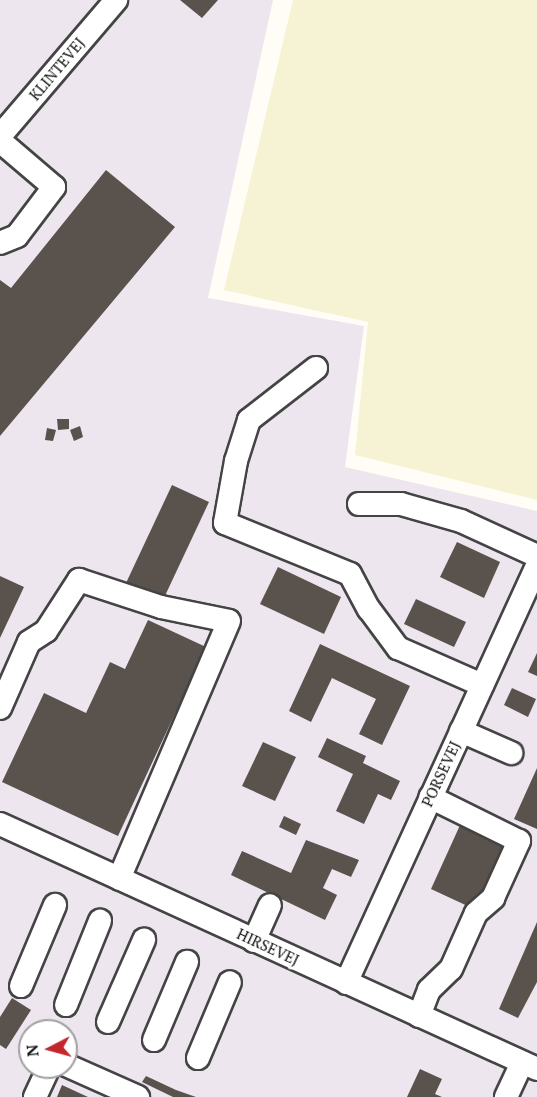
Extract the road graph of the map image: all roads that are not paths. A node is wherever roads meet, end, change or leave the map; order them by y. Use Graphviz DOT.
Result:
graph roads {
  1 [pos="115,1"];
  2 [pos="0,136"];
  3 [pos="0,141"];
  4 [pos="0,243"];
  5 [pos="316,368"];
  6 [pos="360,504"];
  7 [pos="537,556"];
  8 [pos="537,565"];
  9 [pos="482,685"];
  10 [pos="0,708"];
  11 [pos="461,731"];
  12 [pos="512,753"];
  13 [pos="430,797"];
  14 [pos="0,824"];
  15 [pos="119,879"];
  16 [pos="55,905"];
  17 [pos="270,905"];
  18 [pos="100,921"];
  19 [pos="144,940"];
  20 [pos="254,940"];
  21 [pos="187,962"];
  22 [pos="230,982"];
  23 [pos="346,983"];
  24 [pos="21,986"];
  25 [pos="66,1005"];
  26 [pos="419,1016"];
  27 [pos="108,1022"];
  28 [pos="154,1040"];
  29 [pos="198,1058"];
  30 [pos="529,1066"];
  31 [pos="78,1070"];
  32 [pos="43,1079"];
  33 [pos="35,1097"];
  34 [pos="138,1097"];
  35 [pos="506,1097"];
  1 -- 2 [label="street, KLINTEVEJ"];
  3 -- 4 [label="street"];
  5 -- 9 [label="street"];
  6 -- 7 [label="street"];
  8 -- 9 [label="street, PORSEVEJ"];
  9 -- 11 [label="street, PORSEVEJ"];
  10 -- 15 [label="street"];
  11 -- 12 [label="street"];
  11 -- 13 [label="street, PORSEVEJ"];
  13 -- 23 [label="street, PORSEVEJ"];
  13 -- 26 [label="street"];
  14 -- 15 [label="street, HIRSEVEJ"];
  15 -- 20 [label="street, HIRSEVEJ"];
  16 -- 24 [label="street"];
  17 -- 20 [label="street"];
  18 -- 25 [label="street"];
  19 -- 27 [label="street"];
  20 -- 23 [label="street, HIRSEVEJ"];
  21 -- 28 [label="street"];
  22 -- 29 [label="street"];
  23 -- 26 [label="street, HIRSEVEJ"];
  26 -- 30 [label="street, HIRSEVEJ"];
  30 -- 35 [label="street"];
  31 -- 34 [label="street"];
  32 -- 33 [label="street"];
}
